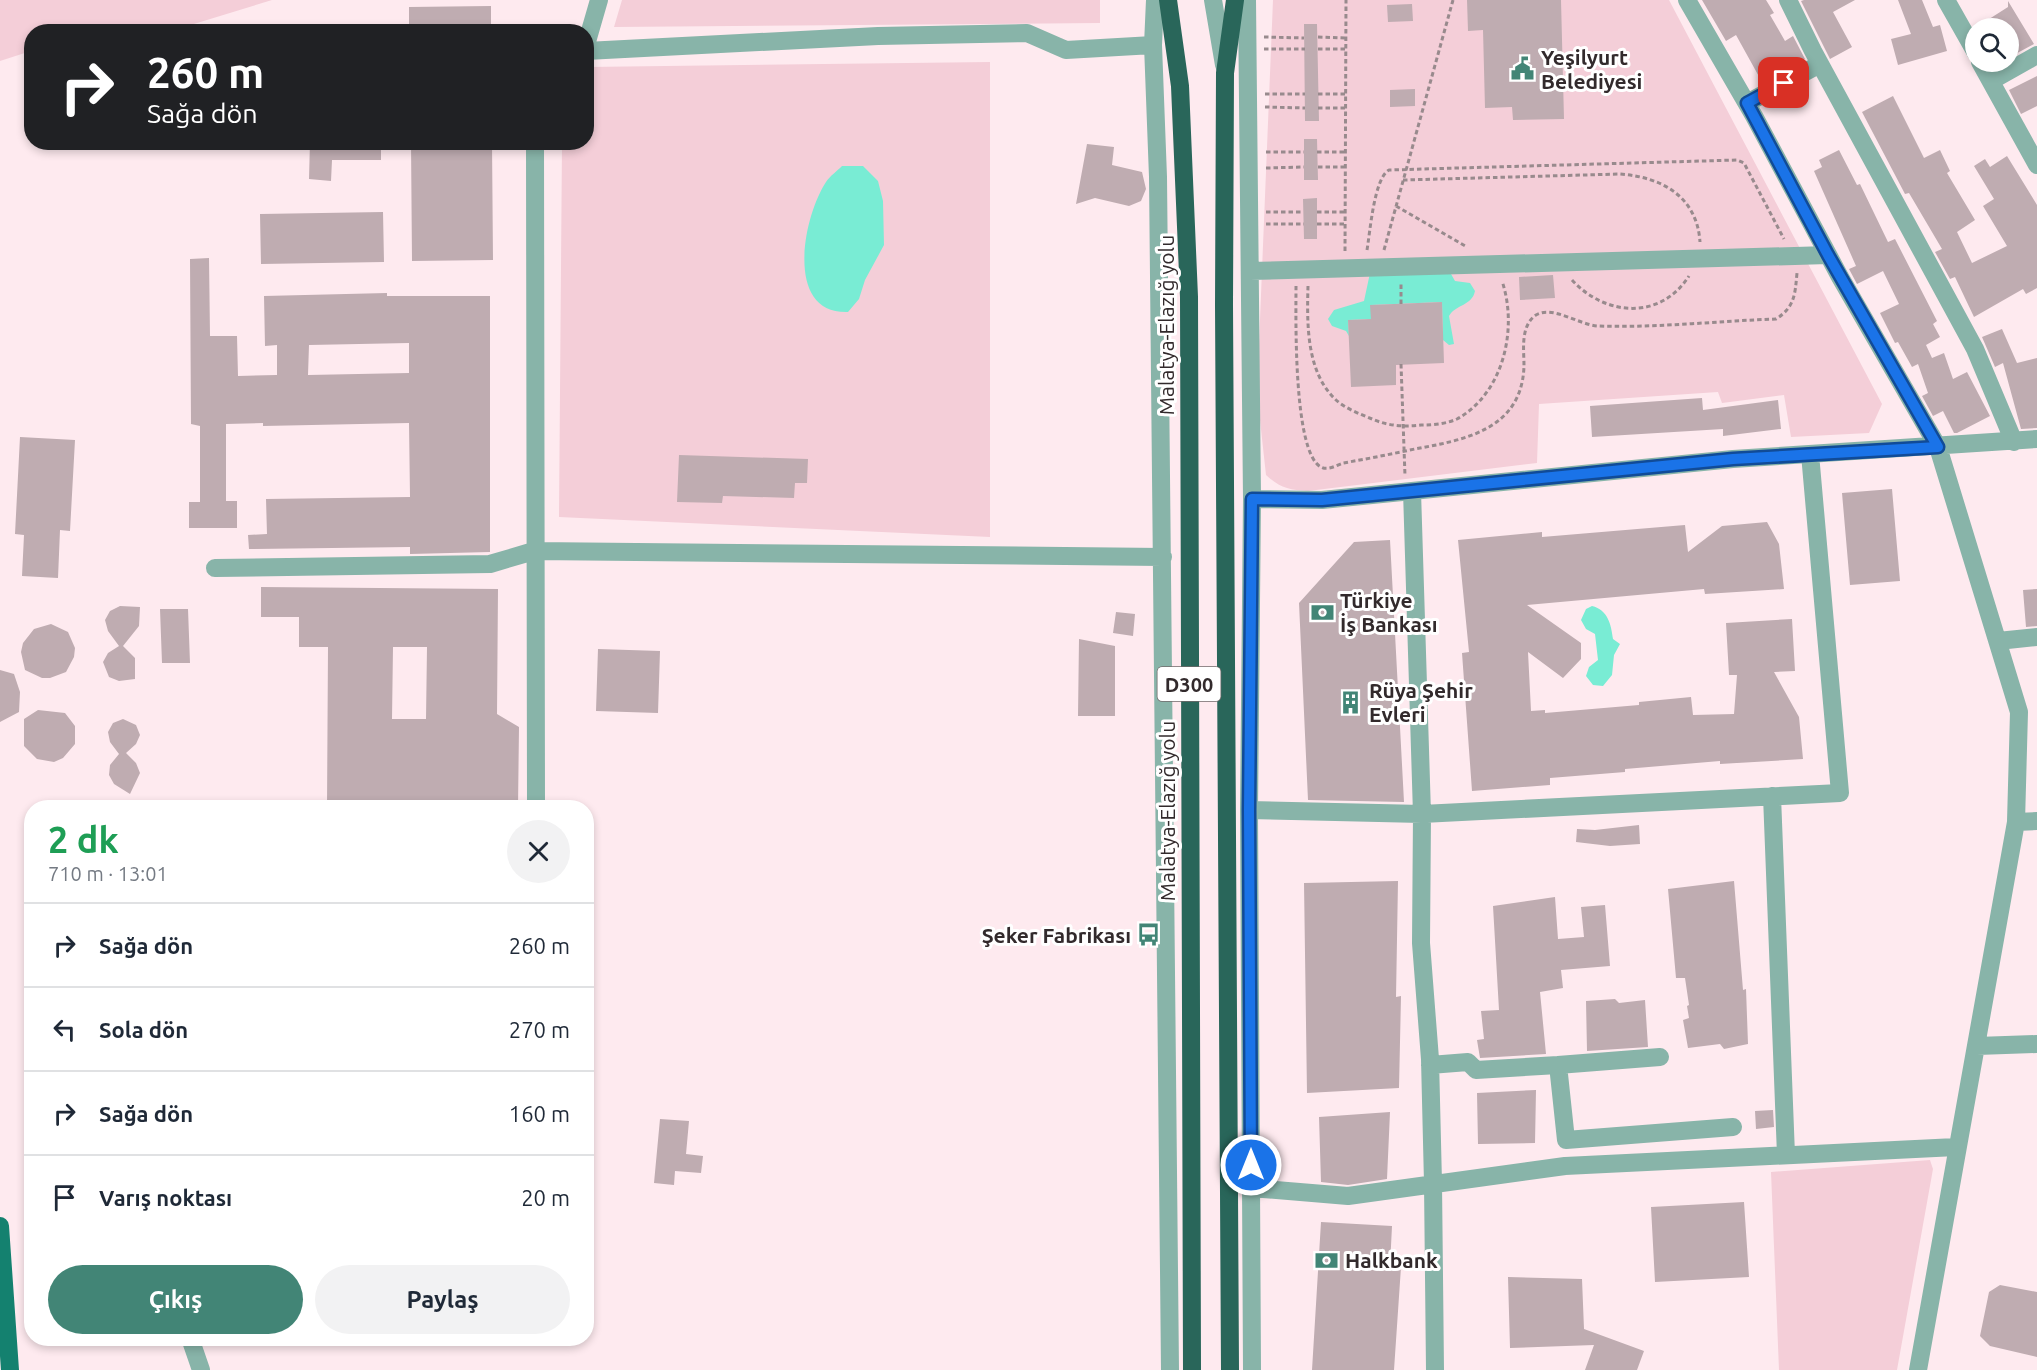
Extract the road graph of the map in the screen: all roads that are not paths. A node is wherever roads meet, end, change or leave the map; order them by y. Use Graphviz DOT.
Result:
graph roads {
  1 [pos="599,0"];
  2 [pos="1155,0"];
  3 [pos="1168,0"];
  4 [pos="1213,0"];
  5 [pos="1235,0"];
  6 [pos="1247,0"];
  7 [pos="1688,0"];
  8 [pos="1788,0"];
  9 [pos="1946,0"];
  10 [pos="592,24"];
  11 [pos="1965,34"];
  12 [pos="1153,45"];
  13 [pos="594,51"];
  14 [pos="2037,55"];
  15 [pos="1820,64"];
  16 [pos="1986,72"];
  17 [pos="1225,73"];
  18 [pos="1991,81"];
  19 [pos="1747,103"];
  20 [pos="535,150"];
  21 [pos="2037,165"];
  22 [pos="1828,255"];
  23 [pos="1250,271"];
  24 [pos="2037,439"];
  25 [pos="2014,442"];
  26 [pos="1938,447"];
  27 [pos="1810,454"];
  28 [pos="1409,491"];
  29 [pos="1252,499"];
  30 [pos="534,551"];
  31 [pos="1163,557"];
  32 [pos="215,568"];
  33 [pos="2037,637"];
  34 [pos="1998,641"];
  35 [pos="1772,796"];
  36 [pos="536,800"];
  37 [pos="1249,810"];
  38 [pos="1422,814"];
  39 [pos="2037,821"];
  40 [pos="2016,822"];
  41 [pos="2037,1044"];
  42 [pos="1977,1046"];
  43 [pos="1660,1057"];
  44 [pos="1430,1065"];
  45 [pos="1558,1065"];
  46 [pos="1733,1127"];
  47 [pos="1956,1147"];
  48 [pos="1786,1155"];
  49 [pos="1433,1183"];
  50 [pos="1251,1188"];
  51 [pos="0,1226"];
  52 [pos="193,1346"];
  53 [pos="10,1370"];
  54 [pos="201,1370"];
  55 [pos="1170,1370"];
  56 [pos="1192,1370"];
  57 [pos="1230,1370"];
  58 [pos="1252,1370"];
  59 [pos="1435,1370"];
  60 [pos="1918,1370"];
  1 -- 10 [label="street"];
  2 -- 12 [label="street"];
  3 -- 56 [label="highway, Malatya-Elazığ yolu / D300"];
  4 -- 17 [label="street"];
  5 -- 17 [label="highway, D300"];
  6 -- 23 [label="street"];
  7 -- 19 [label="street"];
  8 -- 15 [label="street"];
  9 -- 11 [label="street"];
  12 -- 13 [label="street"];
  12 -- 31 [label="street"];
  14 -- 18 [label="street"];
  15 -- 19 [label="street"];
  15 -- 25 [label="street"];
  16 -- 18 [label="street"];
  17 -- 57 [label="highway, D300"];
  18 -- 21 [label="street"];
  19 -- 22 [label="street"];
  20 -- 30 [label="street"];
  22 -- 23 [label="street"];
  22 -- 26 [label="street"];
  23 -- 29 [label="street"];
  24 -- 25 [label="street"];
  25 -- 26 [label="street"];
  26 -- 27 [label="street"];
  26 -- 34 [label="street"];
  27 -- 28 [label="street"];
  27 -- 35 [label="street"];
  28 -- 29 [label="street"];
  28 -- 38 [label="street"];
  29 -- 37 [label="street"];
  30 -- 31 [label="street"];
  30 -- 32 [label="street"];
  30 -- 36 [label="street"];
  31 -- 55 [label="street"];
  33 -- 34 [label="street"];
  34 -- 40 [label="street"];
  35 -- 38 [label="street"];
  35 -- 48 [label="street"];
  37 -- 38 [label="street"];
  37 -- 50 [label="street"];
  38 -- 44 [label="street"];
  39 -- 40 [label="street"];
  40 -- 42 [label="street"];
  41 -- 42 [label="street"];
  42 -- 47 [label="street"];
  43 -- 45 [label="street"];
  44 -- 45 [label="street"];
  44 -- 49 [label="street"];
  45 -- 46 [label="street"];
  47 -- 48 [label="street"];
  47 -- 60 [label="street"];
  48 -- 49 [label="street"];
  49 -- 50 [label="street"];
  49 -- 59 [label="street"];
  50 -- 58 [label="street"];
  51 -- 53 [label="main road"];
  52 -- 54 [label="street"];
}
